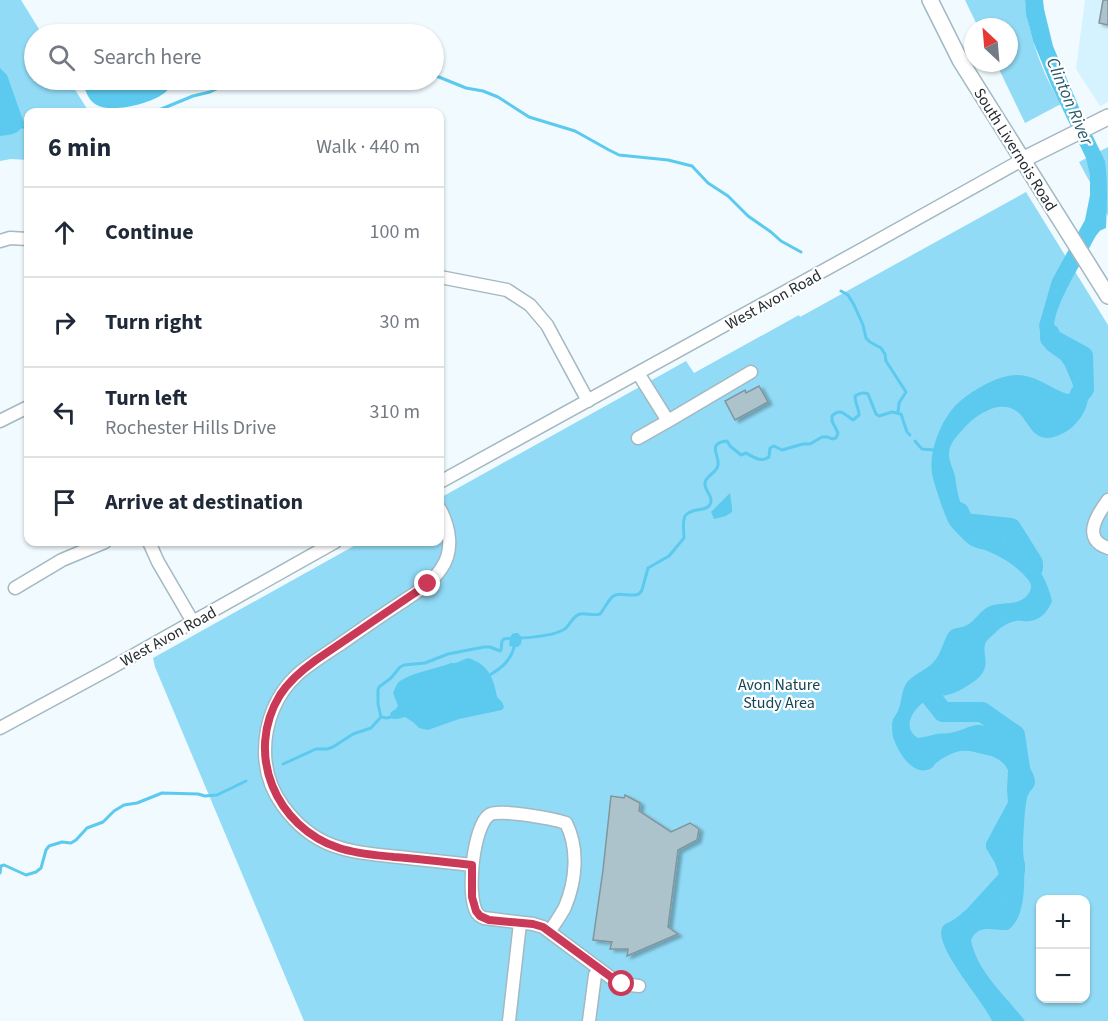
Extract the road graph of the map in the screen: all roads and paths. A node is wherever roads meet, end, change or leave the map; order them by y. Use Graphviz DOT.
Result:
graph roads {
  1 [pos="930,0"];
  2 [pos="1108,117"];
  3 [pos="1022,160"];
  4 [pos="24,239"];
  5 [pos="0,241"];
  6 [pos="444,278"];
  7 [pos="1108,296"];
  8 [pos="751,372"];
  9 [pos="638,373"];
  10 [pos="588,401"];
  11 [pos="24,409"];
  12 [pos="0,421"];
  13 [pos="668,421"];
  14 [pos="638,438"];
  15 [pos="444,480"];
  16 [pos="1108,500"];
  17 [pos="444,519"];
  18 [pos="95,546"];
  19 [pos="151,546"];
  20 [pos="328,546"];
  21 [pos="1108,548"];
  22 [pos="15,588"];
  23 [pos="193,622"];
  24 [pos="0,728"];
  25 [pos="472,865"];
  26 [pos="520,923"];
  27 [pos="550,931"];
  28 [pos="599,969"];
  29 [pos="639,986"];
  30 [pos="509,1021"];
  31 [pos="589,1021"];
  1 -- 3 [label="main road, South Livernois Road"];
  2 -- 3 [label="main road, West Avon Road"];
  3 -- 7 [label="main road, South Livernois Road"];
  3 -- 9 [label="street, West Avon Road"];
  4 -- 5 [label="street"];
  6 -- 10 [label="street"];
  8 -- 13 [label="street"];
  9 -- 10 [label="street, West Avon Road"];
  9 -- 13 [label="street"];
  10 -- 15 [label="street, West Avon Road"];
  11 -- 12 [label="street"];
  13 -- 14 [label="street"];
  16 -- 21 [label="street"];
  17 -- 25 [label="street"];
  18 -- 22 [label="street"];
  19 -- 23 [label="street"];
  20 -- 23 [label="street, West Avon Road"];
  23 -- 24 [label="street, West Avon Road"];
  25 -- 26 [label="street"];
  25 -- 27 [label="street"];
  26 -- 27 [label="street"];
  26 -- 30 [label="street"];
  27 -- 28 [label="street"];
  28 -- 29 [label="street"];
  28 -- 31 [label="street"];
}
